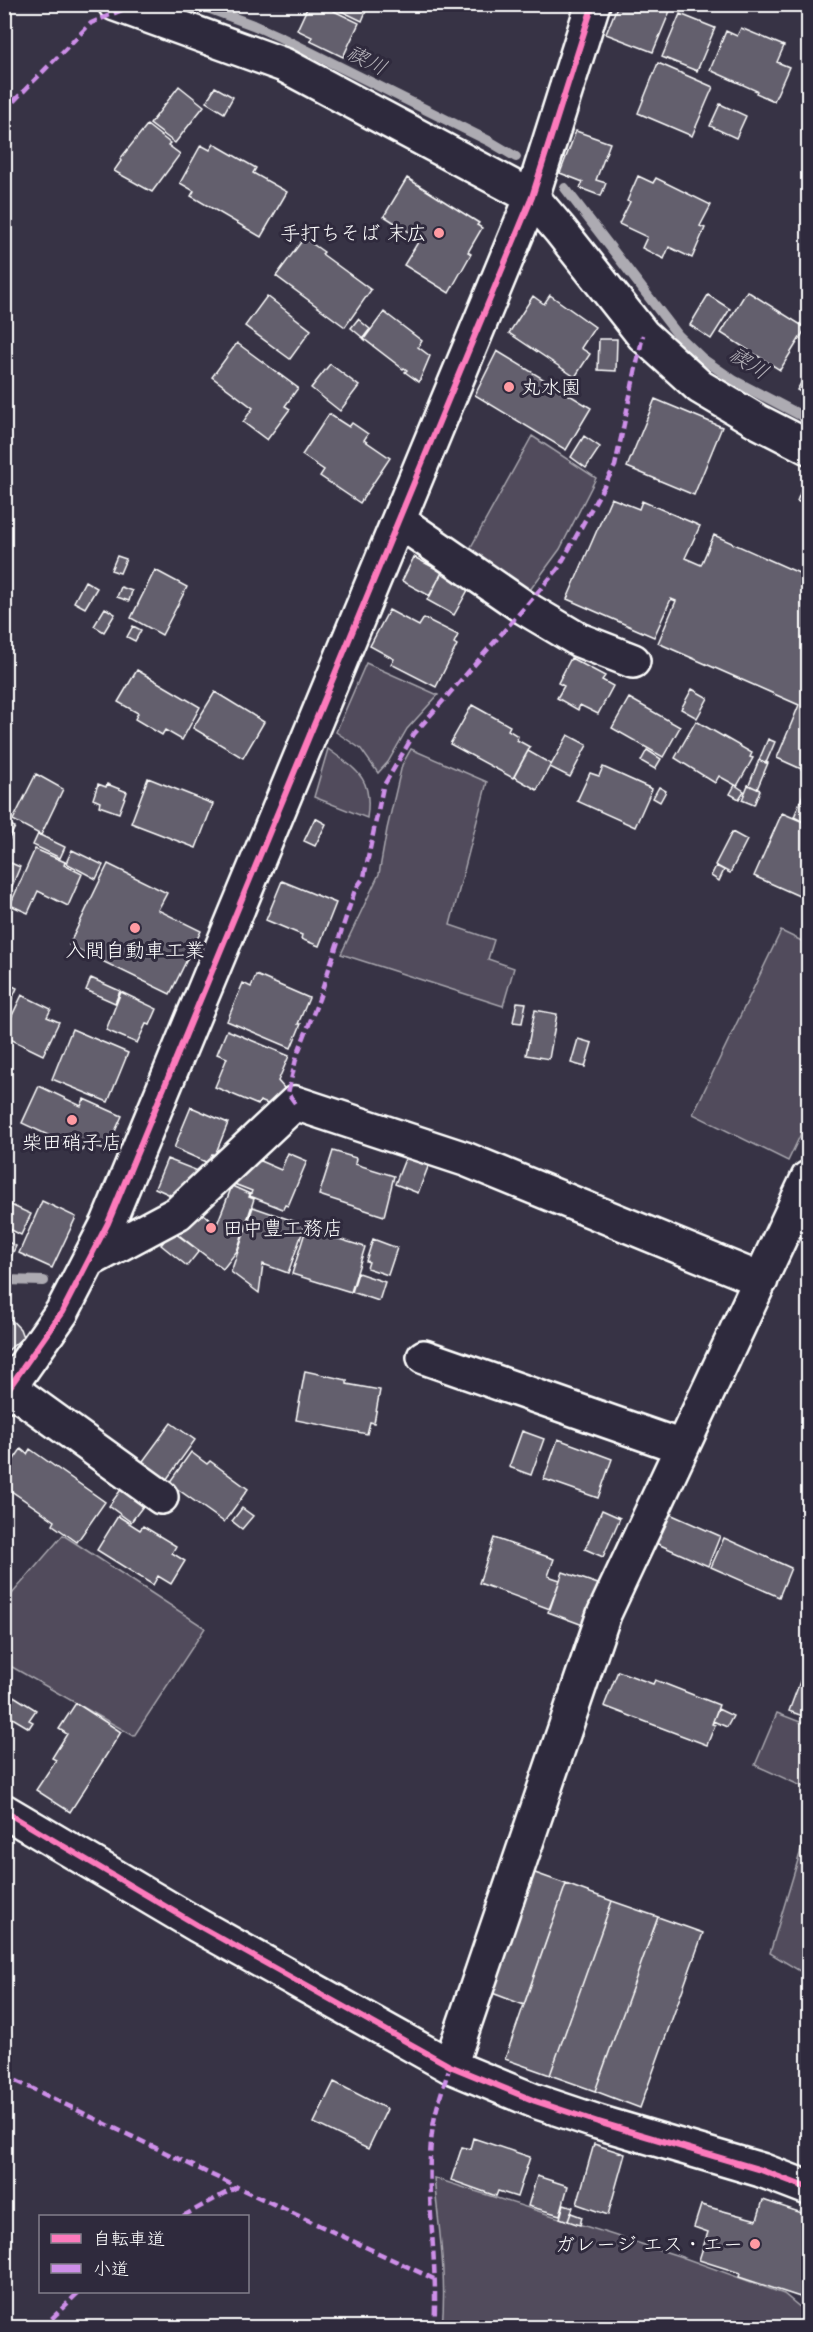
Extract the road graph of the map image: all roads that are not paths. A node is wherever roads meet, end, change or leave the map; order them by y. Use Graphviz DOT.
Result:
graph roads {
  1 [pos="115,4"];
  2 [pos="593,4"];
  3 [pos="532,198"];
  4 [pos="808,447"];
  5 [pos="399,521"];
  6 [pos="633,661"];
  7 [pos="808,1178"];
  8 [pos="90,1260"];
  9 [pos="761,1280"];
  10 [pos="423,1357"];
  11 [pos="7,1392"];
  12 [pos="682,1447"];
  13 [pos="161,1497"];
  14 [pos="4,1811"];
  15 [pos="450,2066"];
  16 [pos="808,2188"];
  1 -- 3 [label="street"];
  2 -- 3 [label="street"];
  3 -- 4 [label="street"];
  3 -- 5 [label="street"];
  5 -- 6 [label="street"];
  5 -- 8 [label="street"];
  7 -- 9 [label="street"];
  8 -- 9 [label="street"];
  8 -- 11 [label="street"];
  9 -- 12 [label="street"];
  10 -- 12 [label="street"];
  11 -- 13 [label="street"];
  12 -- 15 [label="street"];
  14 -- 15 [label="street"];
  15 -- 16 [label="street"];
}
